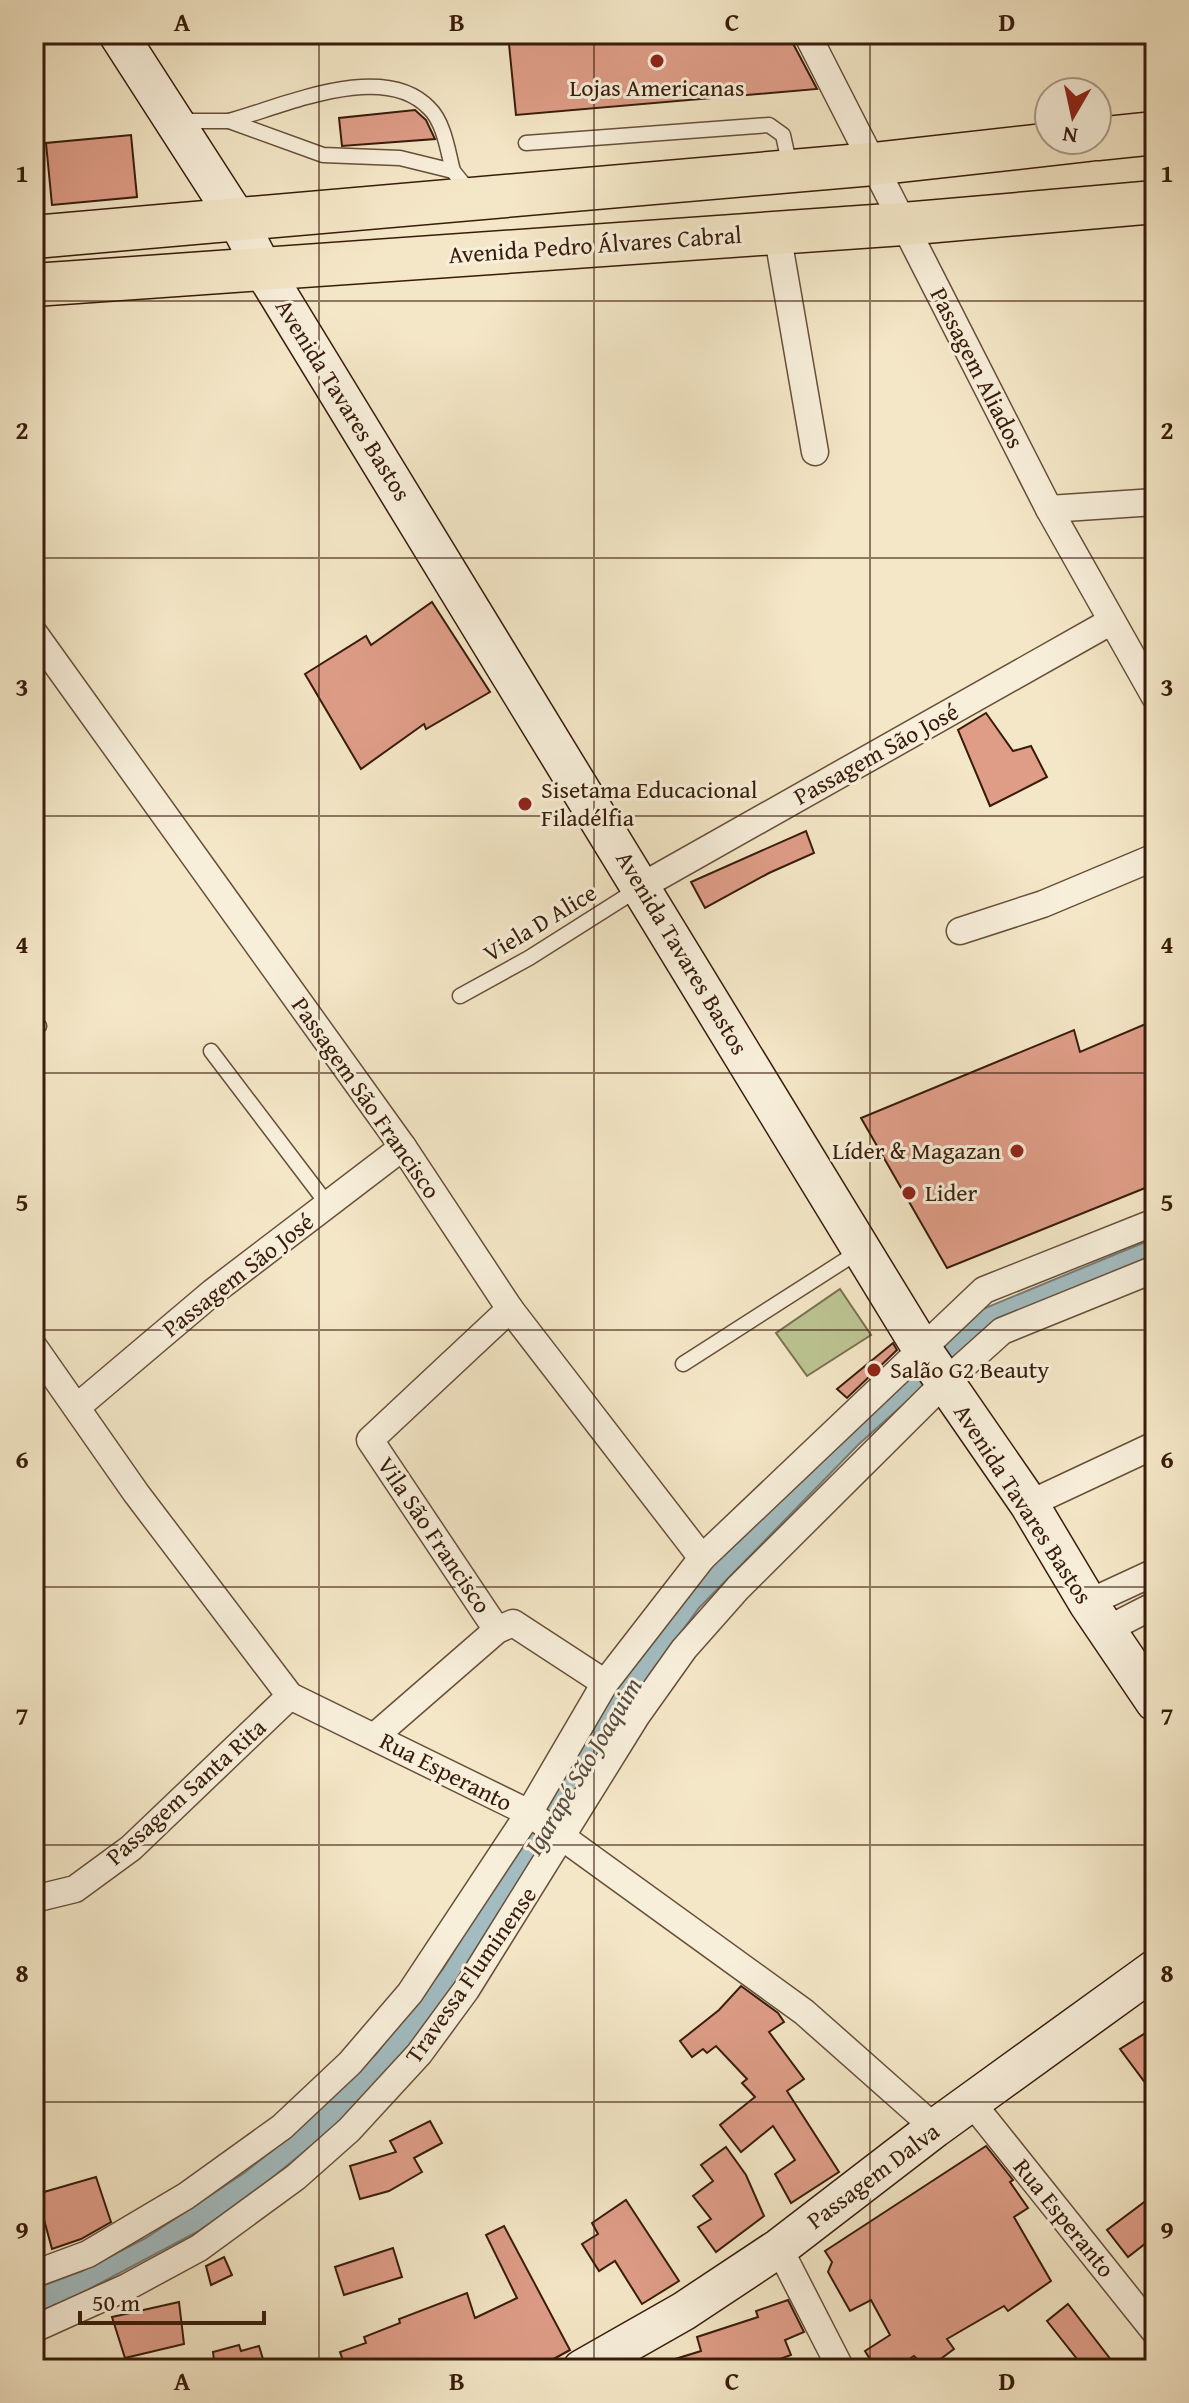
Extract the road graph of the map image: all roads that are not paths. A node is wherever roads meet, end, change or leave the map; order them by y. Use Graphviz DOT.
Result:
graph roads {
  1 [pos="118,34"];
  2 [pos="807,34"];
  3 [pos="174,121"];
  4 [pos="229,121"];
  5 [pos="1155,133"];
  6 [pos="1113,137"];
  7 [pos="526,143"];
  8 [pos="1033,146"];
  9 [pos="873,164"];
  10 [pos="791,171"];
  11 [pos="464,185"];
  12 [pos="1155,202"];
  13 [pos="237,219"];
  14 [pos="903,224"];
  15 [pos="777,232"];
  16 [pos="34,237"];
  17 [pos="262,268"];
  18 [pos="34,285"];
  19 [pos="815,452"];
  20 [pos="1155,502"];
  21 [pos="1049,509"];
  22 [pos="1110,622"];
  23 [pos="34,633"];
  24 [pos="1153,690"];
  25 [pos="1155,857"];
  26 [pos="642,886"];
  27 [pos="960,931"];
  28 [pos="460,996"];
  29 [pos="211,1051"];
  30 [pos="403,1147"];
  31 [pos="328,1205"];
  32 [pos="1155,1222"];
  33 [pos="862,1250"];
  34 [pos="1155,1269"];
  35 [pos="510,1309"];
  36 [pos="34,1347"];
  37 [pos="683,1364"];
  38 [pos="933,1367"];
  39 [pos="77,1407"];
  40 [pos="1155,1445"];
  41 [pos="1029,1504"];
  42 [pos="702,1558"];
  43 [pos="1155,1572"];
  44 [pos="1155,1605"];
  45 [pos="1097,1617"];
  46 [pos="497,1630"];
  47 [pos="605,1683"];
  48 [pos="290,1696"];
  49 [pos="1155,1702"];
  50 [pos="375,1736"];
  51 [pos="546,1825"];
  52 [pos="34,1899"];
  53 [pos="1155,1969"];
  54 [pos="972,2103"];
  55 [pos="935,2128"];
  56 [pos="779,2248"];
  57 [pos="34,2274"];
  58 [pos="34,2329"];
  59 [pos="1155,2332"];
  60 [pos="582,2369"];
  61 [pos="841,2369"];
  1 -- 3 [label="main road, Avenida Tavares Bastos"];
  2 -- 9 [label="street, Passagem Aliados"];
  3 -- 4 [label="lane"];
  3 -- 13 [label="main road, Avenida Tavares Bastos"];
  4 -- 11 [label="lane"];
  4 -- 11 [label="lane"];
  5 -- 6 [label="main road"];
  7 -- 10 [label="lane"];
  8 -- 9 [label="main road"];
  9 -- 10 [label="main road"];
  9 -- 14 [label="street, Passagem Aliados"];
  10 -- 11 [label="main road"];
  11 -- 13 [label="main road"];
  12 -- 14 [label="main road, Avenida Pedro Álvares Cabral"];
  13 -- 16 [label="main road"];
  13 -- 17 [label="main road, Avenida Tavares Bastos"];
  14 -- 15 [label="main road, Avenida Pedro Álvares Cabral"];
  14 -- 21 [label="street, Passagem Aliados"];
  15 -- 17 [label="main road, Avenida Pedro Álvares Cabral"];
  15 -- 19 [label="street"];
  17 -- 18 [label="main road, Avenida Pedro Álvares Cabral"];
  17 -- 26 [label="main road, Avenida Tavares Bastos"];
  20 -- 21 [label="street"];
  21 -- 22 [label="street, Passagem Aliados"];
  22 -- 24 [label="street, Passagem Aliados"];
  22 -- 26 [label="street, Passagem São José"];
  23 -- 30 [label="street, Passagem São Francisco"];
  25 -- 27 [label="street"];
  26 -- 28 [label="lane, Viela D Alice"];
  26 -- 33 [label="main road, Avenida Tavares Bastos"];
  29 -- 31 [label="lane"];
  30 -- 31 [label="street, Passagem São José"];
  30 -- 35 [label="street, Passagem São Francisco"];
  31 -- 39 [label="street, Passagem São José"];
  32 -- 38 [label="street"];
  33 -- 37 [label="lane"];
  33 -- 38 [label="main road, Avenida Tavares Bastos"];
  34 -- 38 [label="street, Travessa Fluminense"];
  35 -- 42 [label="street, Passagem São Francisco"];
  35 -- 46 [label="street, Vila São Francisco"];
  36 -- 39 [label="street, Rua Esperanto"];
  38 -- 41 [label="main road, Avenida Tavares Bastos"];
  38 -- 42 [label="street"];
  38 -- 51 [label="street, Travessa Fluminense"];
  39 -- 48 [label="street, Rua Esperanto"];
  40 -- 41 [label="street"];
  41 -- 45 [label="main road, Avenida Tavares Bastos"];
  42 -- 47 [label="street"];
  43 -- 45 [label="street"];
  44 -- 45 [label="street"];
  45 -- 49 [label="main road, Avenida Tavares Bastos"];
  46 -- 47 [label="street, Vila São Francisco"];
  46 -- 50 [label="street, Vila São Francisco"];
  47 -- 51 [label="street"];
  48 -- 50 [label="street, Rua Esperanto"];
  48 -- 52 [label="street, Passagem Santa Rita"];
  50 -- 51 [label="street, Rua Esperanto"];
  51 -- 55 [label="street, Rua Esperanto"];
  51 -- 57 [label="street"];
  51 -- 58 [label="street, Travessa Fluminense"];
  53 -- 54 [label="main road, Passagem Dalva"];
  54 -- 55 [label="main road, Passagem Dalva"];
  54 -- 59 [label="street, Rua Esperanto"];
  55 -- 56 [label="main road, Passagem Dalva"];
  56 -- 60 [label="main road, Passagem Dalva"];
  56 -- 61 [label="street"];
}
